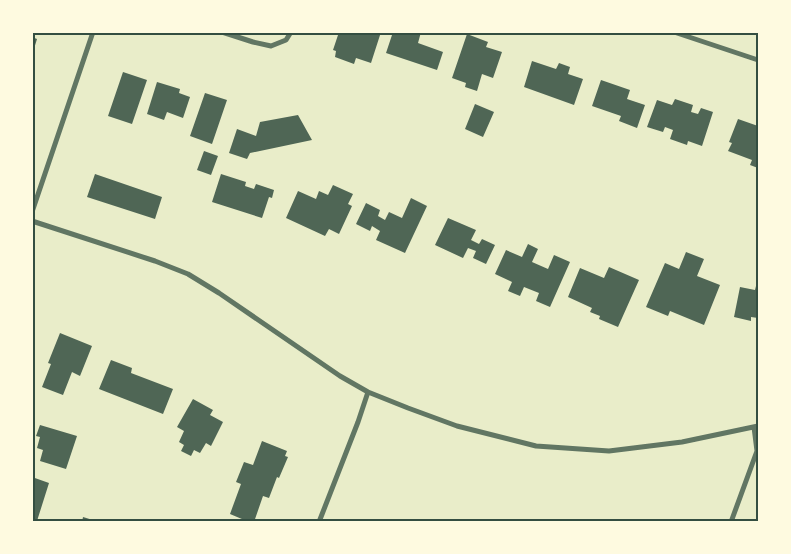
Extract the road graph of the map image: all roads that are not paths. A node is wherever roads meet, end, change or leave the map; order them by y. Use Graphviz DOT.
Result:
graph roads {
  1 [pos="93,32"];
  2 [pos="222,32"];
  3 [pos="291,32"];
  4 [pos="674,32"];
  5 [pos="758,60"];
  6 [pos="32,212"];
  7 [pos="32,221"];
  8 [pos="368,392"];
  9 [pos="756,427"];
  10 [pos="319,522"];
  11 [pos="731,522"];
  1 -- 6 [label="street"];
  2 -- 3 [label="street"];
  4 -- 5 [label="street"];
  7 -- 8 [label="street"];
  8 -- 9 [label="street"];
  8 -- 10 [label="street"];
  9 -- 11 [label="street"];
}
